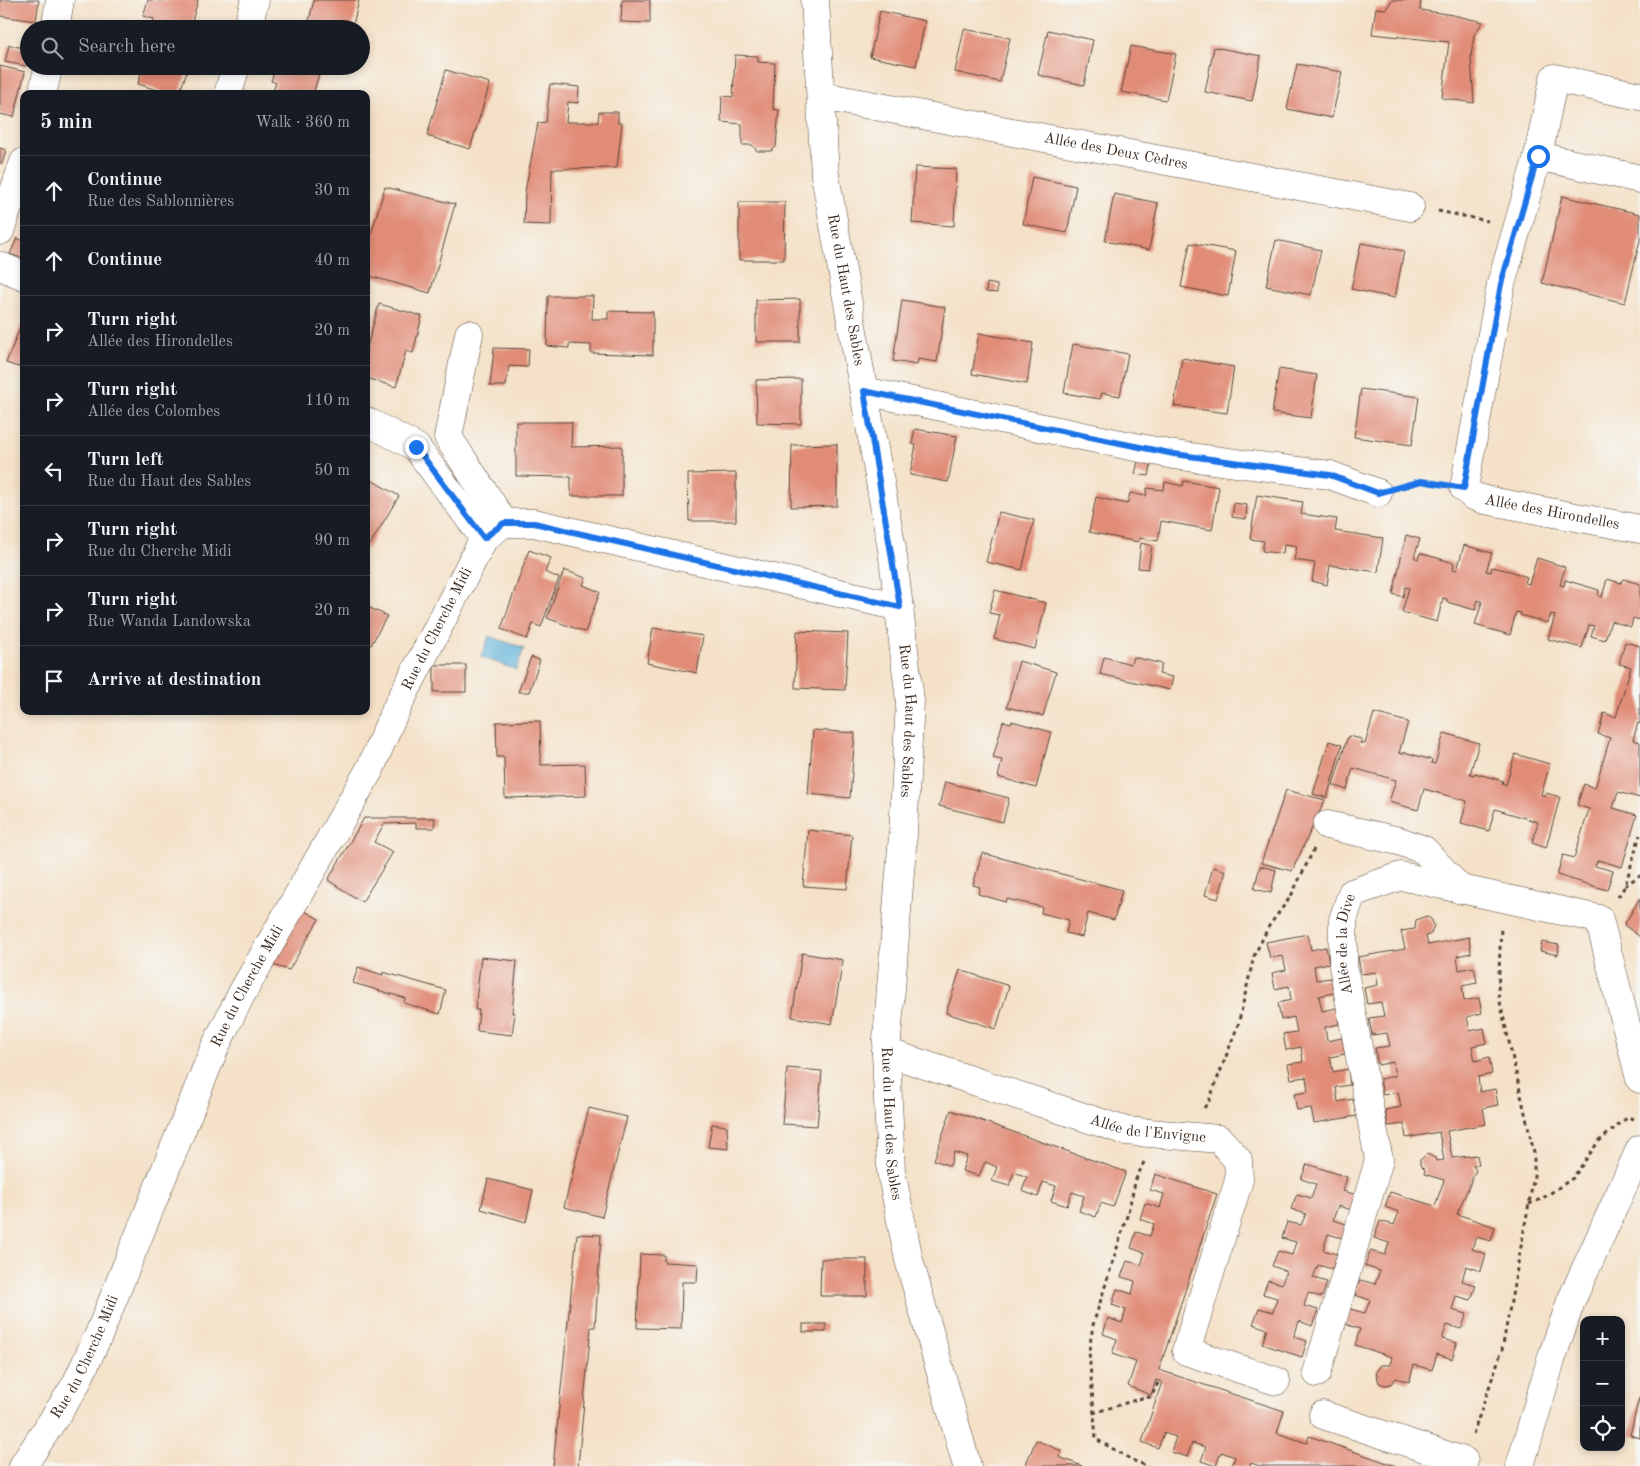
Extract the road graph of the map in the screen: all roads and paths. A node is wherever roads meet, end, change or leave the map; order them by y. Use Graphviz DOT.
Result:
graph roads {
  1 [pos="60,0"];
  2 [pos="255,0"];
  3 [pos="815,0"];
  4 [pos="57,20"];
  5 [pos="249,20"];
  6 [pos="47,75"];
  7 [pos="233,75"];
  8 [pos="43,90"];
  9 [pos="229,90"];
  10 [pos="822,96"];
  11 [pos="1640,96"];
  12 [pos="1538,156"];
  13 [pos="20,174"];
  14 [pos="1640,179"];
  15 [pos="1410,207"];
  16 [pos="1443,212"];
  17 [pos="1518,226"];
  18 [pos="0,231"];
  19 [pos="0,266"];
  20 [pos="20,274"];
  21 [pos="469,334"];
  22 [pos="864,391"];
  23 [pos="370,423"];
  24 [pos="1464,488"];
  25 [pos="1378,493"];
  26 [pos="1640,529"];
  27 [pos="494,530"];
  28 [pos="900,607"];
  29 [pos="1327,825"];
  30 [pos="1640,835"];
  31 [pos="1640,875"];
  32 [pos="1625,886"];
  33 [pos="1461,890"];
  34 [pos="1501,898"];
  35 [pos="1599,919"];
  36 [pos="886,1052"];
  37 [pos="1640,1079"];
  38 [pos="1640,1123"];
  39 [pos="1153,1133"];
  40 [pos="1187,1136"];
  41 [pos="1640,1149"];
  42 [pos="1529,1204"];
  43 [pos="1317,1373"];
  44 [pos="1159,1381"];
  45 [pos="1276,1381"];
  46 [pos="1093,1413"];
  47 [pos="1323,1415"];
  48 [pos="1463,1463"];
  49 [pos="23,1466"];
  50 [pos="967,1466"];
  51 [pos="1148,1466"];
  52 [pos="1520,1466"];
  1 -- 4 [label="street"];
  2 -- 5 [label="street"];
  3 -- 10 [label="street, Rue du Haut des Sables"];
  6 -- 8 [label="street"];
  7 -- 9 [label="street"];
  10 -- 15 [label="street, Allée des Deux Cèdres"];
  10 -- 22 [label="street, Rue du Haut des Sables"];
  11 -- 12 [label="street"];
  12 -- 14 [label="street"];
  12 -- 17 [label="street"];
  13 -- 18 [label="street"];
  16 -- 17 [label="path"];
  17 -- 24 [label="street"];
  19 -- 20 [label="street"];
  21 -- 27 [label="street"];
  22 -- 25 [label="street"];
  22 -- 28 [label="street, Rue du Haut des Sables"];
  23 -- 27 [label="street"];
  24 -- 25 [label="path, Allée des Hirondelles"];
  24 -- 26 [label="street, Allée des Hirondelles"];
  27 -- 28 [label="street"];
  27 -- 49 [label="street, Rue du Cherche Midi"];
  28 -- 36 [label="street, Rue du Haut des Sables"];
  29 -- 33 [label="street"];
  29 -- 40 [label="path"];
  30 -- 32 [label="path"];
  31 -- 32 [label="path"];
  32 -- 35 [label="path"];
  33 -- 34 [label="street, Allée de la Dive"];
  33 -- 43 [label="street, Allée de la Dive"];
  34 -- 35 [label="street, Allée de la Dive"];
  34 -- 42 [label="path"];
  35 -- 37 [label="street"];
  36 -- 39 [label="street, Allée de l'Envigne"];
  36 -- 50 [label="street, Rue du Haut des Sables"];
  38 -- 42 [label="path"];
  39 -- 40 [label="street, Allée de l'Envigne"];
  39 -- 46 [label="path"];
  40 -- 45 [label="street, Allée de l'Envigne"];
  41 -- 52 [label="street"];
  42 -- 48 [label="path"];
  44 -- 46 [label="path"];
  46 -- 51 [label="path"];
  47 -- 48 [label="street"];
}
